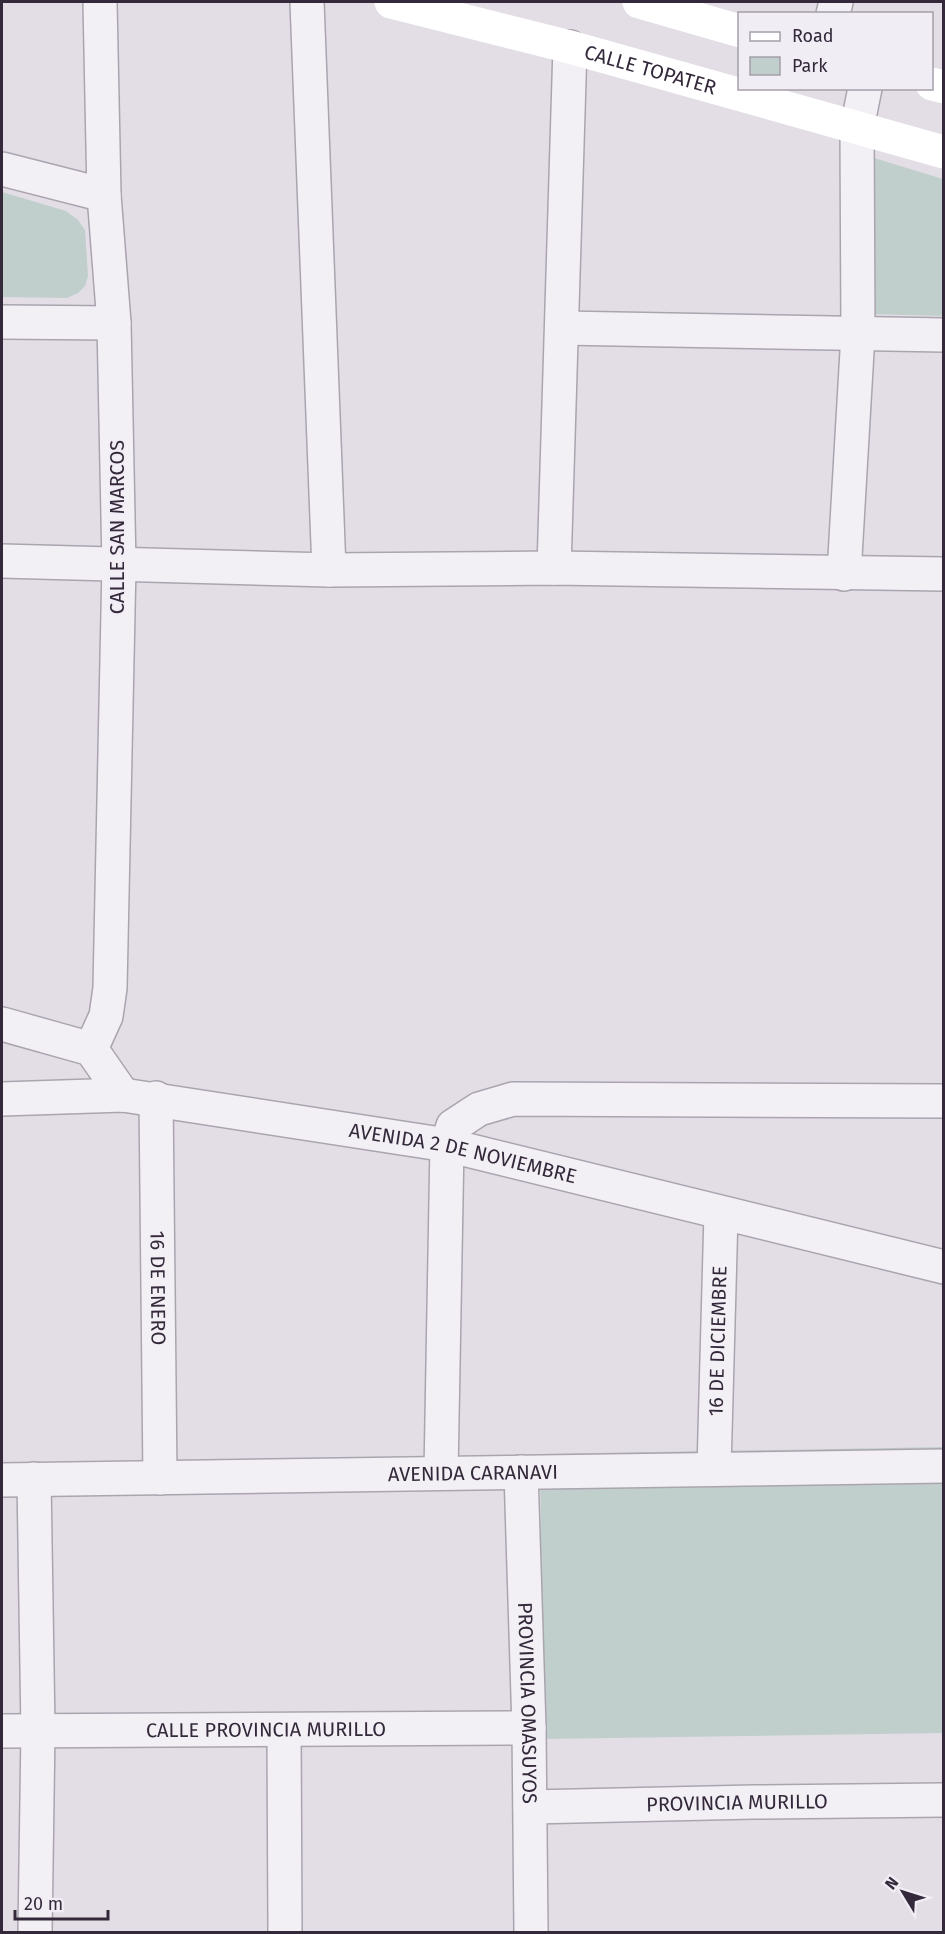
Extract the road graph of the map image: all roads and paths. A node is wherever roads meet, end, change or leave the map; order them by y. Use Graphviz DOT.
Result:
graph roads {
  1 [pos="100,2"];
  2 [pos="307,2"];
  3 [pos="391,2"];
  4 [pos="639,2"];
  5 [pos="738,30"];
  6 [pos="570,47"];
  7 [pos="865,90"];
  8 [pos="857,128"];
  9 [pos="944,152"];
  10 [pos="2,169"];
  11 [pos="104,195"];
  12 [pos="2,322"];
  13 [pos="114,323"];
  14 [pos="562,328"];
  15 [pos="858,334"];
  16 [pos="944,335"];
  17 [pos="2,561"];
  18 [pos="119,565"];
  19 [pos="554,568"];
  20 [pos="329,570"];
  21 [pos="844,574"];
  22 [pos="944,574"];
  23 [pos="2,1024"];
  24 [pos="91,1049"];
  25 [pos="123,1095"];
  26 [pos="156,1098"];
  27 [pos="2,1099"];
  28 [pos="944,1101"];
  29 [pos="447,1145"];
  30 [pos="721,1214"];
  31 [pos="944,1267"];
  32 [pos="944,1466"];
  33 [pos="714,1469"];
  34 [pos="521,1472"];
  35 [pos="441,1473"];
  36 [pos="160,1478"];
  37 [pos="34,1479"];
  38 [pos="2,1480"];
  39 [pos="529,1728"];
  40 [pos="284,1730"];
  41 [pos="2,1731"];
  42 [pos="38,1731"];
  43 [pos="944,1800"];
  44 [pos="530,1807"];
  45 [pos="36,1932"];
  46 [pos="285,1932"];
  47 [pos="531,1932"];
  1 -- 11 [label="street, CALLE SAN MARCOS"];
  2 -- 20 [label="street"];
  3 -- 6 [label="street, CALLE TOPATER"];
  4 -- 5 [label="street"];
  6 -- 8 [label="street, CALLE TOPATER"];
  6 -- 14 [label="street"];
  7 -- 8 [label="street"];
  8 -- 9 [label="street, CALLE TOPATER"];
  8 -- 15 [label="street"];
  10 -- 11 [label="street"];
  11 -- 13 [label="street, CALLE SAN MARCOS"];
  12 -- 13 [label="street"];
  13 -- 18 [label="street, CALLE SAN MARCOS"];
  14 -- 15 [label="street"];
  14 -- 19 [label="street"];
  15 -- 16 [label="street"];
  15 -- 21 [label="street"];
  17 -- 18 [label="street"];
  18 -- 20 [label="street"];
  18 -- 24 [label="street, CALLE SAN MARCOS"];
  19 -- 20 [label="street"];
  19 -- 21 [label="street"];
  21 -- 22 [label="street"];
  23 -- 24 [label="street"];
  24 -- 25 [label="street"];
  25 -- 26 [label="street, AVENIDA 2 DE NOVIEMBRE"];
  25 -- 27 [label="street, AVENIDA 2 DE NOVIEMBRE"];
  26 -- 29 [label="street, AVENIDA 2 DE NOVIEMBRE"];
  26 -- 36 [label="street, 16 DE ENERO"];
  28 -- 29 [label="street"];
  29 -- 30 [label="street, AVENIDA 2 DE NOVIEMBRE"];
  29 -- 35 [label="street"];
  30 -- 31 [label="street, AVENIDA 2 DE NOVIEMBRE"];
  30 -- 33 [label="street, 16 DE DICIEMBRE"];
  32 -- 33 [label="street, AVENIDA CARANAVI"];
  33 -- 34 [label="street, AVENIDA CARANAVI"];
  34 -- 35 [label="street, AVENIDA CARANAVI"];
  34 -- 39 [label="street, PROVINCIA OMASUYOS"];
  35 -- 36 [label="street, AVENIDA CARANAVI"];
  36 -- 37 [label="street, AVENIDA CARANAVI"];
  37 -- 38 [label="street, AVENIDA CARANAVI"];
  37 -- 42 [label="street"];
  39 -- 40 [label="street, CALLE PROVINCIA MURILLO"];
  39 -- 44 [label="street, PROVINCIA OMASUYOS"];
  40 -- 42 [label="street, CALLE PROVINCIA MURILLO"];
  40 -- 46 [label="street"];
  41 -- 42 [label="street, CALLE PROVINCIA MURILLO"];
  42 -- 45 [label="street"];
  43 -- 44 [label="street, PROVINCIA MURILLO"];
  44 -- 47 [label="street, PROVINCIA OMASUYOS"];
}
